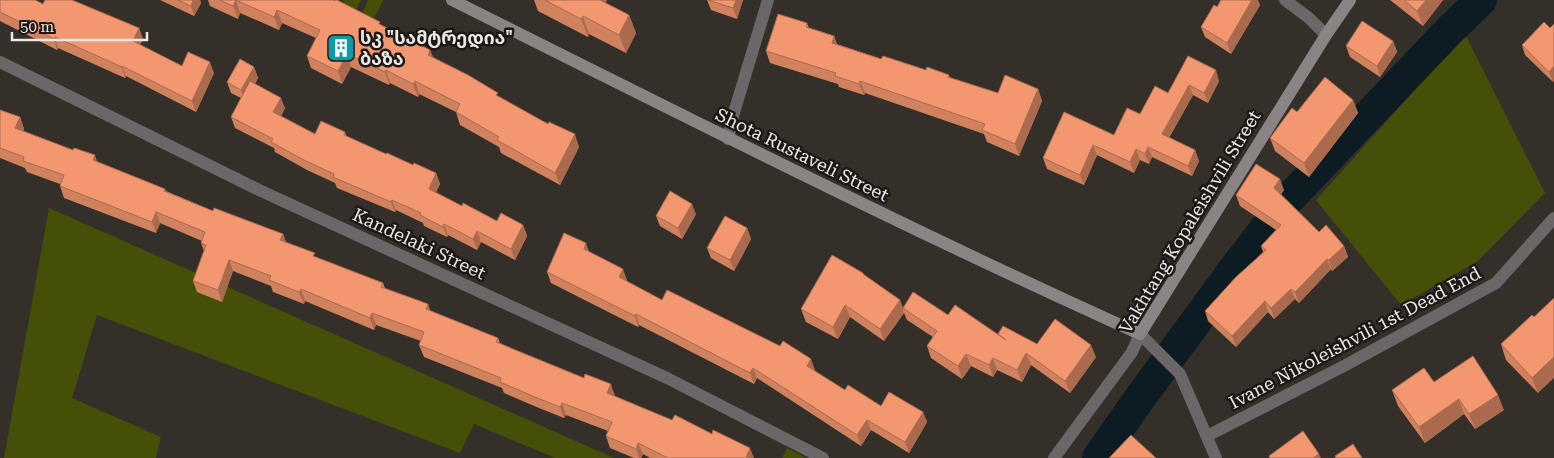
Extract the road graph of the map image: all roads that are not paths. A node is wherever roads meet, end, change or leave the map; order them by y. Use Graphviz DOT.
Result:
graph roads {
  1 [pos="452,0"];
  2 [pos="768,0"];
  3 [pos="1285,0"];
  4 [pos="1350,0"];
  5 [pos="1326,35"];
  6 [pos="0,62"];
  7 [pos="728,139"];
  8 [pos="1554,218"];
  9 [pos="1140,334"];
  10 [pos="1207,436"];
  11 [pos="824,458"];
  12 [pos="1054,458"];
  13 [pos="1216,458"];
  1 -- 7 [label="street, Shota Rustaveli Street"];
  2 -- 7 [label="street"];
  3 -- 5 [label="street"];
  4 -- 5 [label="street, Vakhtang Kopaleishvili Street"];
  5 -- 9 [label="street, Vakhtang Kopaleishvili Street"];
  6 -- 11 [label="street, Kandelaki Street"];
  7 -- 9 [label="street, Shota Rustaveli Street"];
  8 -- 10 [label="street, Ivane Nikoleishvili 1st Dead End"];
  9 -- 10 [label="street"];
  9 -- 12 [label="street, Vakhtang Kopaleishvili Street"];
  10 -- 13 [label="street"];
}
